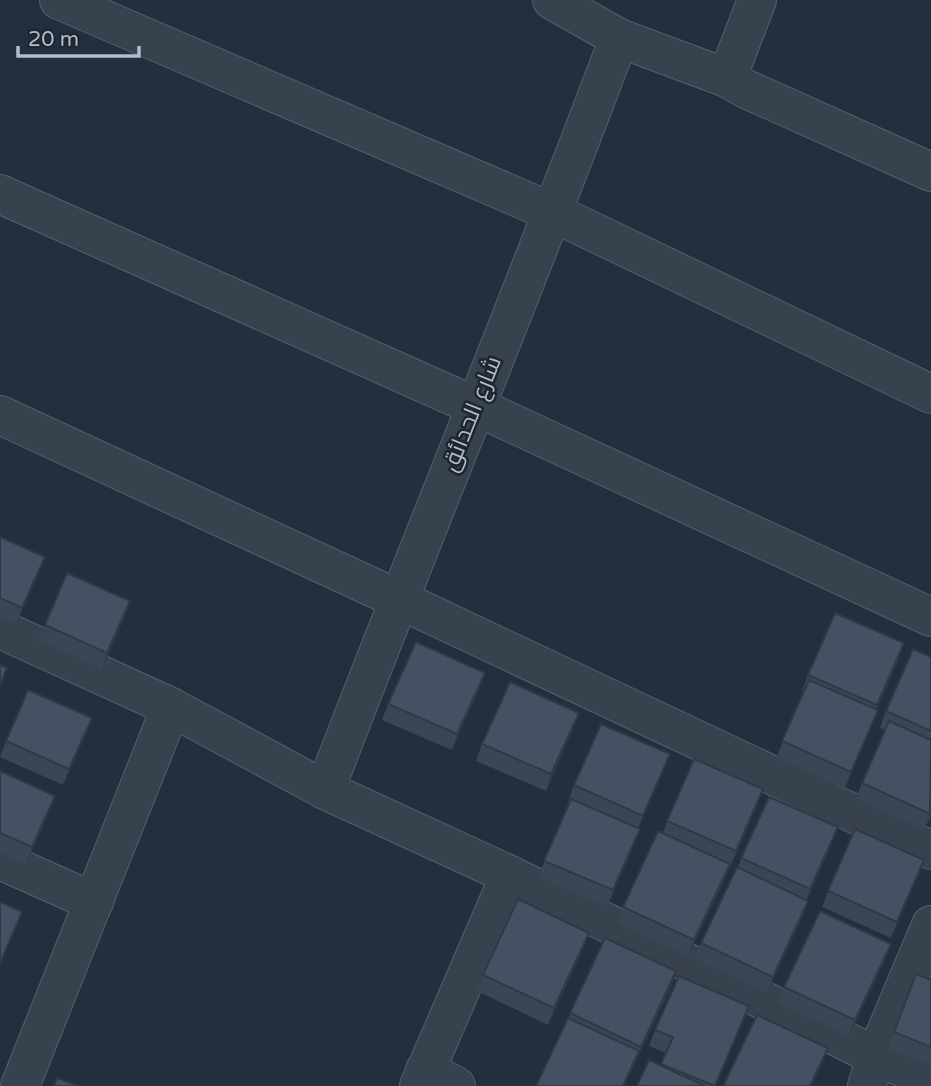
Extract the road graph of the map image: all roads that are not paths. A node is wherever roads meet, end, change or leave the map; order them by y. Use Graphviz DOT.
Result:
graph roads {
  1 [pos="59,0"];
  2 [pos="552,0"];
  3 [pos="757,0"];
  4 [pos="619,38"];
  5 [pos="727,78"];
  6 [pos="931,172"];
  7 [pos="0,194"];
  8 [pos="554,213"];
  9 [pos="931,394"];
  10 [pos="475,407"];
  11 [pos="0,415"];
  12 [pos="398,599"];
  13 [pos="931,617"];
  14 [pos="0,629"];
  15 [pos="171,707"];
  16 [pos="325,790"];
  17 [pos="931,850"];
  18 [pos="0,860"];
  19 [pos="510,874"];
  20 [pos="94,902"];
  21 [pos="931,925"];
  22 [pos="872,1071"];
  23 [pos="931,1080"];
  24 [pos="433,1081"];
  25 [pos="20,1086"];
  1 -- 8 [label="street"];
  2 -- 4 [label="street"];
  3 -- 5 [label="street"];
  4 -- 5 [label="street"];
  4 -- 8 [label="street, شارع الحدائق"];
  5 -- 6 [label="street"];
  7 -- 10 [label="street"];
  8 -- 9 [label="street"];
  8 -- 10 [label="street, شارع الحدائق"];
  10 -- 12 [label="street, شارع الحدائق"];
  10 -- 13 [label="street"];
  11 -- 12 [label="street"];
  12 -- 16 [label="street, شارع الحدائق"];
  12 -- 17 [label="street"];
  14 -- 15 [label="street"];
  15 -- 16 [label="street"];
  15 -- 20 [label="street"];
  16 -- 19 [label="street"];
  18 -- 20 [label="street"];
  19 -- 22 [label="street"];
  19 -- 24 [label="street"];
  20 -- 25 [label="street"];
  21 -- 22 [label="street"];
  22 -- 23 [label="street"];
}
